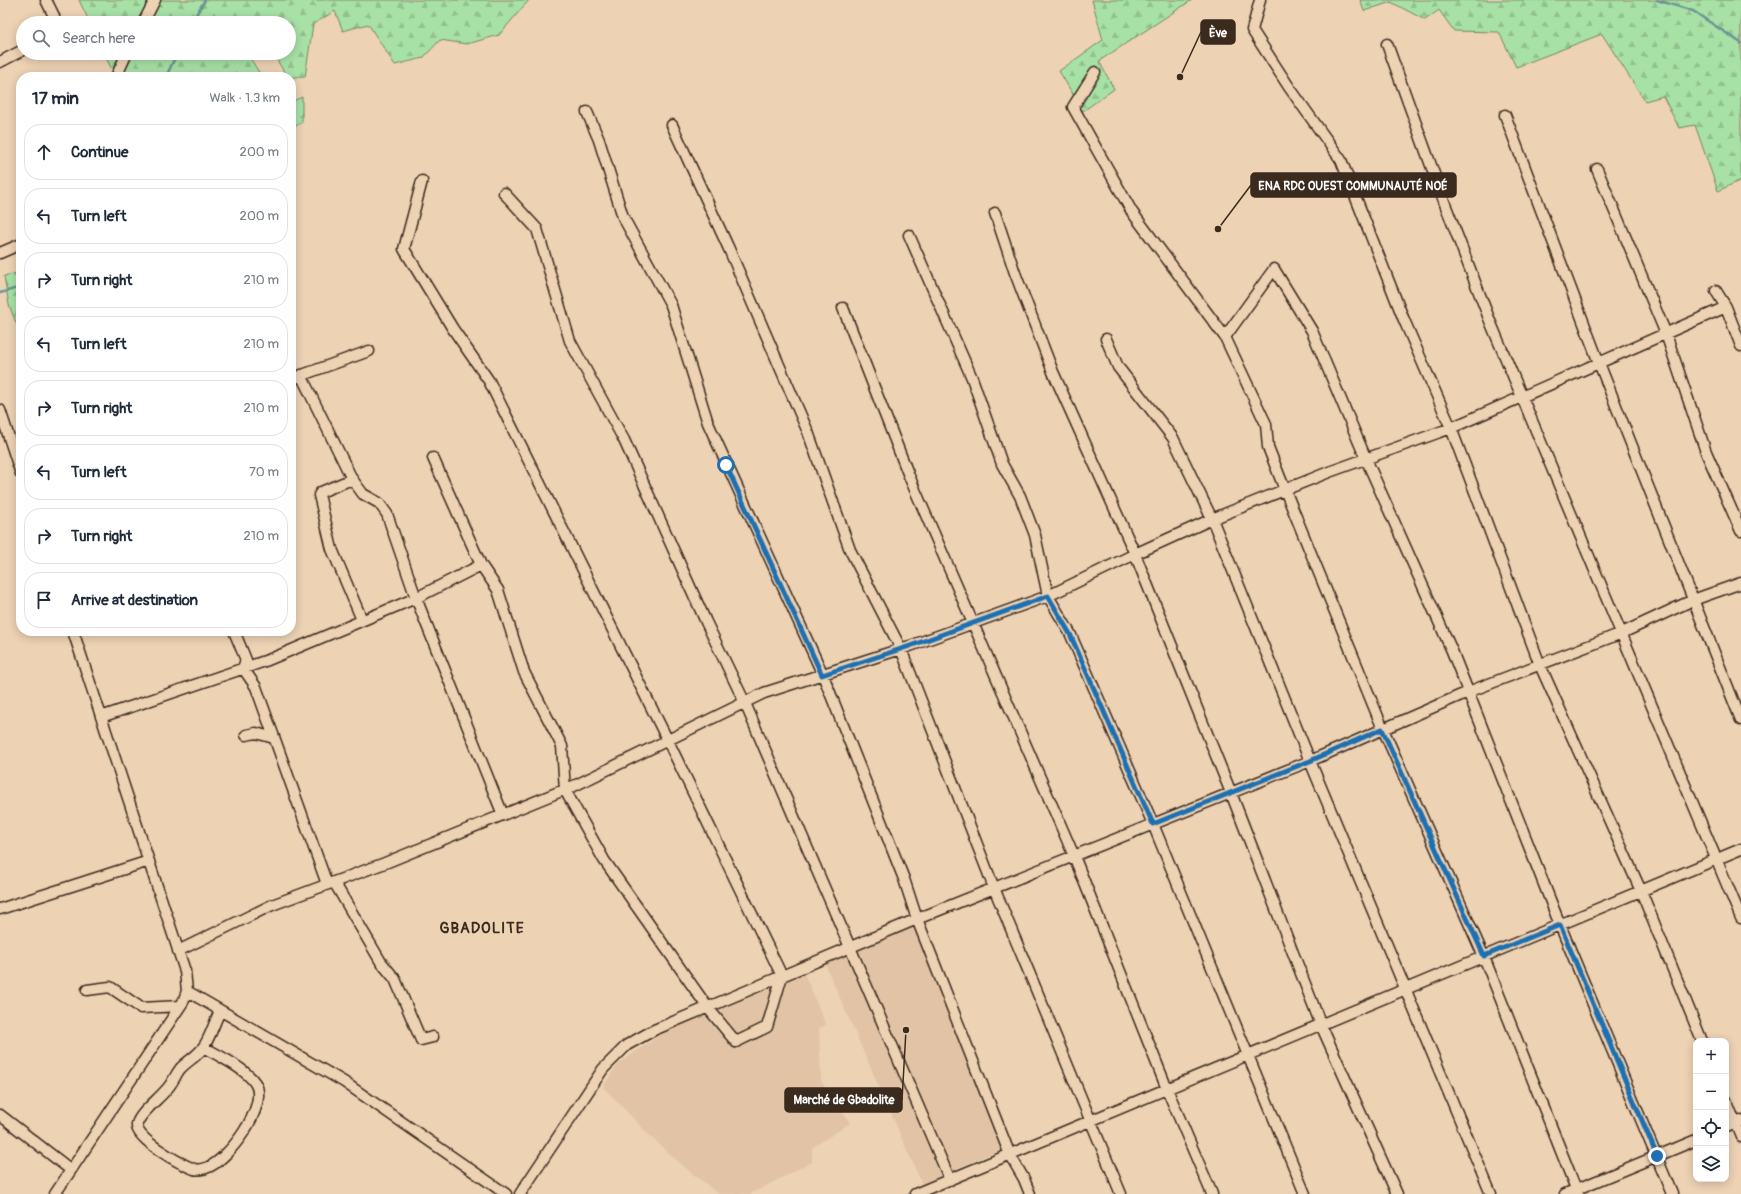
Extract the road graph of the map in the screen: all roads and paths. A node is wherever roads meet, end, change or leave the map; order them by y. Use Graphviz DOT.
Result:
graph roads {
  1 [pos="46,0"];
  2 [pos="155,0"];
  3 [pos="1260,0"];
  4 [pos="54,16"];
  5 [pos="147,16"];
  6 [pos="1387,44"];
  7 [pos="16,54"];
  8 [pos="124,60"];
  9 [pos="0,62"];
  10 [pos="118,72"];
  11 [pos="1095,72"];
  12 [pos="587,112"];
  13 [pos="1505,115"];
  14 [pos="672,125"];
  15 [pos="1597,169"];
  16 [pos="422,181"];
  17 [pos="504,193"];
  18 [pos="995,213"];
  19 [pos="909,235"];
  20 [pos="16,246"];
  21 [pos="0,253"];
  22 [pos="1716,291"];
  23 [pos="1726,307"];
  24 [pos="843,308"];
  25 [pos="1666,334"];
  26 [pos="1225,337"];
  27 [pos="1106,339"];
  28 [pos="1741,346"];
  29 [pos="369,351"];
  30 [pos="1599,363"];
  31 [pos="301,375"];
  32 [pos="296,377"];
  33 [pos="1524,396"];
  34 [pos="0,410"];
  35 [pos="1452,428"];
  36 [pos="433,458"];
  37 [pos="16,459"];
  38 [pos="1366,459"];
  39 [pos="352,479"];
  40 [pos="1285,490"];
  41 [pos="1212,519"];
  42 [pos="1741,531"];
  43 [pos="1135,554"];
  44 [pos="481,565"];
  45 [pos="1741,583"];
  46 [pos="1048,596"];
  47 [pos="416,598"];
  48 [pos="1693,600"];
  49 [pos="362,620"];
  50 [pos="974,623"];
  51 [pos="1622,632"];
  52 [pos="75,636"];
  53 [pos="236,636"];
  54 [pos="901,649"];
  55 [pos="1540,665"];
  56 [pos="242,668"];
  57 [pos="822,675"];
  58 [pos="1468,692"];
  59 [pos="745,703"];
  60 [pos="101,717"];
  61 [pos="1741,720"];
  62 [pos="1382,729"];
  63 [pos="246,735"];
  64 [pos="274,738"];
  65 [pos="668,740"];
  66 [pos="1310,761"];
  67 [pos="565,790"];
  68 [pos="1231,793"];
  69 [pos="503,815"];
  70 [pos="1153,824"];
  71 [pos="1741,849"];
  72 [pos="1074,856"];
  73 [pos="1716,860"];
  74 [pos="149,861"];
  75 [pos="330,883"];
  76 [pos="994,888"];
  77 [pos="1641,891"];
  78 [pos="0,909"];
  79 [pos="1741,918"];
  80 [pos="917,919"];
  81 [pos="1560,925"];
  82 [pos="850,947"];
  83 [pos="178,951"];
  84 [pos="1484,956"];
  85 [pos="782,976"];
  86 [pos="1406,989"];
  87 [pos="87,990"];
  88 [pos="187,991"];
  89 [pos="180,1006"];
  90 [pos="708,1008"];
  91 [pos="220,1011"];
  92 [pos="1321,1025"];
  93 [pos="433,1037"];
  94 [pos="1701,1038"];
  95 [pos="203,1047"];
  96 [pos="1248,1055"];
  97 [pos="1167,1089"];
  98 [pos="1729,1109"];
  99 [pos="0,1115"];
  100 [pos="1091,1121"];
  101 [pos="1734,1124"];
  102 [pos="1741,1136"];
  103 [pos="1693,1141"];
  104 [pos="1010,1155"];
  105 [pos="1657,1156"];
  106 [pos="71,1170"];
  107 [pos="950,1180"];
  108 [pos="1577,1192"];
  109 [pos="55,1194"];
  110 [pos="506,1194"];
  111 [pos="520,1194"];
  112 [pos="915,1194"];
  113 [pos="1030,1194"];
  114 [pos="1121,1194"];
  115 [pos="1212,1194"];
  116 [pos="1305,1194"];
  117 [pos="1397,1194"];
  118 [pos="1491,1194"];
  119 [pos="1565,1194"];
  120 [pos="1672,1194"];
  1 -- 4 [label="street"];
  2 -- 5 [label="street"];
  3 -- 35 [label="street"];
  6 -- 33 [label="street"];
  7 -- 9 [label="street"];
  8 -- 10 [label="street"];
  11 -- 26 [label="street"];
  12 -- 57 [label="street"];
  13 -- 30 [label="street"];
  14 -- 54 [label="street"];
  15 -- 25 [label="street"];
  16 -- 65 [label="street"];
  17 -- 59 [label="street"];
  18 -- 43 [label="street"];
  19 -- 46 [label="street"];
  20 -- 21 [label="street"];
  22 -- 23 [label="street"];
  23 -- 25 [label="street"];
  23 -- 28 [label="street"];
  24 -- 50 [label="street"];
  25 -- 30 [label="street"];
  25 -- 42 [label="street"];
  26 -- 38 [label="street"];
  26 -- 40 [label="street"];
  27 -- 41 [label="street"];
  29 -- 31 [label="street"];
  30 -- 33 [label="street"];
  30 -- 48 [label="street"];
  31 -- 32 [label="street"];
  31 -- 39 [label="street"];
  33 -- 35 [label="street"];
  33 -- 51 [label="street"];
  34 -- 37 [label="street"];
  35 -- 38 [label="street"];
  35 -- 55 [label="street"];
  36 -- 44 [label="street"];
  38 -- 40 [label="street"];
  38 -- 58 [label="street"];
  39 -- 47 [label="street"];
  39 -- 49 [label="street"];
  40 -- 41 [label="street"];
  40 -- 62 [label="street"];
  41 -- 43 [label="street"];
  41 -- 66 [label="street"];
  43 -- 46 [label="street"];
  43 -- 68 [label="street"];
  44 -- 47 [label="street"];
  44 -- 67 [label="street"];
  45 -- 48 [label="street"];
  46 -- 50 [label="street"];
  46 -- 70 [label="street"];
  47 -- 49 [label="street"];
  47 -- 69 [label="street"];
  48 -- 51 [label="street"];
  48 -- 61 [label="street"];
  49 -- 56 [label="street"];
  50 -- 54 [label="street"];
  50 -- 72 [label="street"];
  51 -- 55 [label="street"];
  51 -- 73 [label="street"];
  52 -- 60 [label="street"];
  53 -- 56 [label="street"];
  54 -- 57 [label="street"];
  54 -- 76 [label="street"];
  55 -- 58 [label="street"];
  55 -- 77 [label="street"];
  56 -- 60 [label="street"];
  56 -- 64 [label="street"];
  57 -- 59 [label="street"];
  57 -- 80 [label="street"];
  58 -- 62 [label="street"];
  58 -- 81 [label="street"];
  59 -- 65 [label="street"];
  59 -- 82 [label="street"];
  60 -- 74 [label="street"];
  62 -- 66 [label="street"];
  62 -- 84 [label="street"];
  63 -- 64 [label="street"];
  64 -- 75 [label="street"];
  65 -- 67 [label="street"];
  65 -- 85 [label="street"];
  66 -- 68 [label="street"];
  66 -- 86 [label="street"];
  67 -- 69 [label="street"];
  67 -- 90 [label="street"];
  68 -- 70 [label="street"];
  68 -- 92 [label="street"];
  69 -- 75 [label="street"];
  70 -- 72 [label="street"];
  70 -- 96 [label="street"];
  71 -- 73 [label="street"];
  72 -- 76 [label="street"];
  72 -- 97 [label="street"];
  73 -- 77 [label="street"];
  73 -- 79 [label="street"];
  74 -- 78 [label="street"];
  74 -- 83 [label="street"];
  75 -- 83 [label="street"];
  75 -- 93 [label="street"];
  76 -- 80 [label="street"];
  76 -- 100 [label="street"];
  77 -- 81 [label="street"];
  77 -- 94 [label="street"];
  80 -- 82 [label="street"];
  80 -- 104 [label="street"];
  81 -- 84 [label="street"];
  81 -- 105 [label="street"];
  82 -- 85 [label="street"];
  82 -- 107 [label="street"];
  83 -- 88 [label="street"];
  84 -- 86 [label="street"];
  84 -- 108 [label="street"];
  85 -- 90 [label="street"];
  85 -- 90 [label="street"];
  86 -- 92 [label="street"];
  86 -- 118 [label="street"];
  87 -- 89 [label="street"];
  88 -- 89 [label="street"];
  88 -- 91 [label="street"];
  89 -- 106 [label="street"];
  90 -- 111 [label="street"];
  91 -- 95 [label="street"];
  91 -- 110 [label="street"];
  92 -- 96 [label="street"];
  92 -- 117 [label="street"];
  95 -- 95 [label="street"];
  96 -- 97 [label="street"];
  96 -- 116 [label="street"];
  97 -- 100 [label="street"];
  97 -- 115 [label="street"];
  98 -- 101 [label="street"];
  99 -- 106 [label="street"];
  100 -- 104 [label="street"];
  100 -- 114 [label="street"];
  101 -- 102 [label="street"];
  103 -- 105 [label="street"];
  104 -- 107 [label="street"];
  104 -- 113 [label="street"];
  105 -- 108 [label="street"];
  105 -- 120 [label="street"];
  106 -- 109 [label="street"];
  107 -- 112 [label="street"];
  108 -- 119 [label="street"];
}
